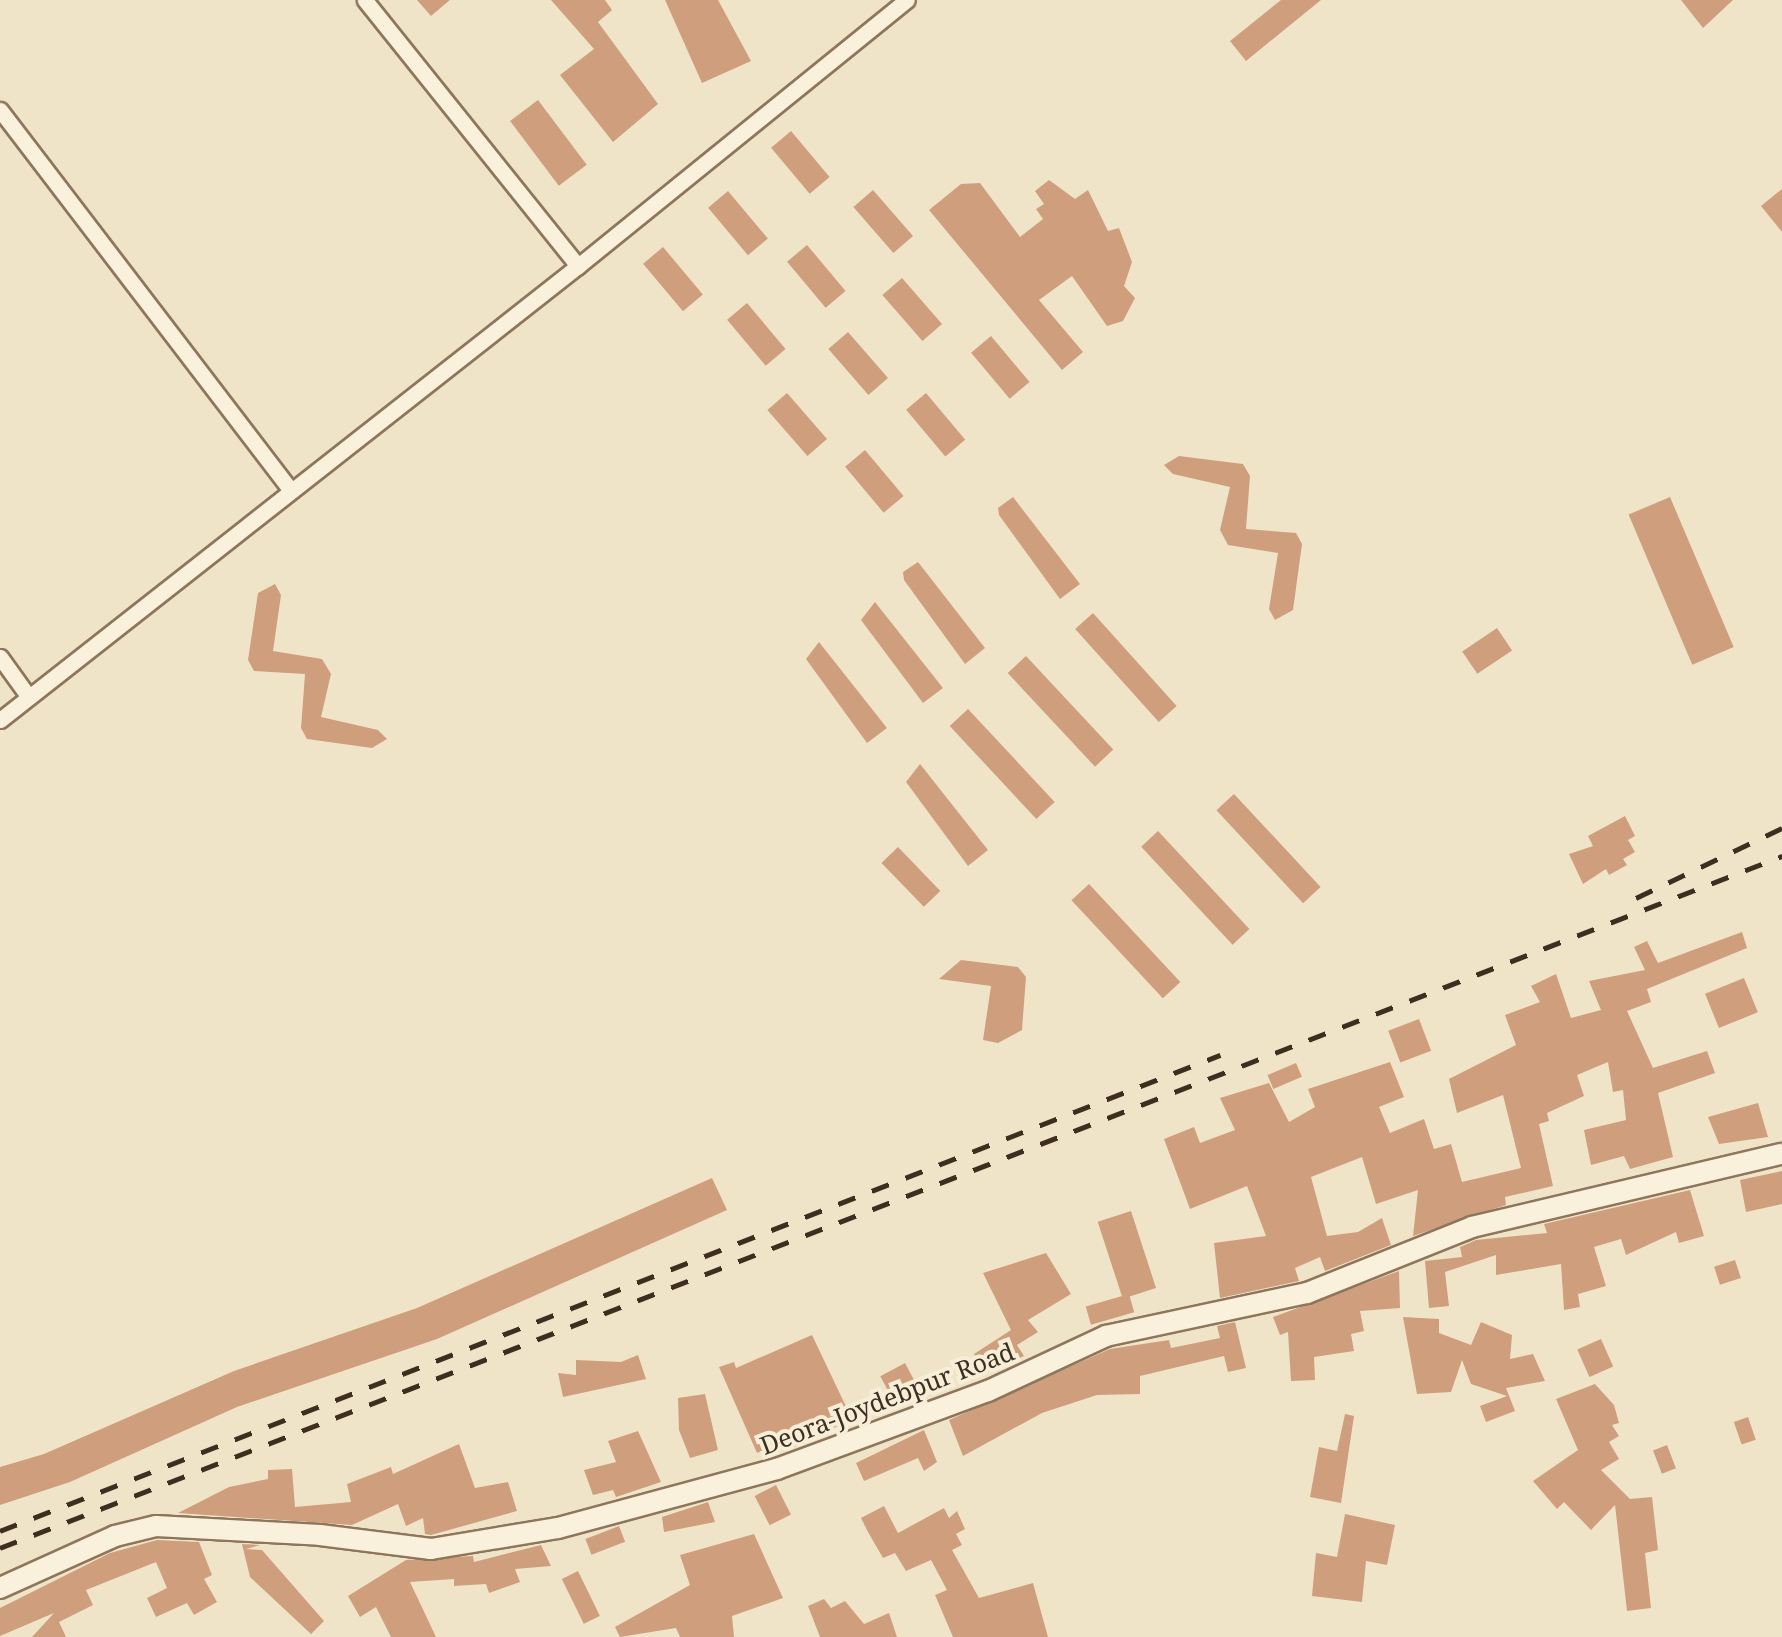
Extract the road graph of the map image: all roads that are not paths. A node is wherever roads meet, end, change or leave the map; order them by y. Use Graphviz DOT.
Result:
graph roads {
  1 [pos="365,0"];
  2 [pos="908,0"];
  3 [pos="0,110"];
  4 [pos="578,266"];
  5 [pos="291,490"];
  6 [pos="0,657"];
  7 [pos="28,696"];
  8 [pos="0,720"];
  9 [pos="1782,1154"];
  10 [pos="0,1588"];
  1 -- 4 [label="street"];
  2 -- 4 [label="street"];
  3 -- 5 [label="street"];
  4 -- 5 [label="street"];
  5 -- 7 [label="street"];
  6 -- 7 [label="street"];
  7 -- 8 [label="street"];
  9 -- 10 [label="street, Deora-Joydebpur Road"];
}
